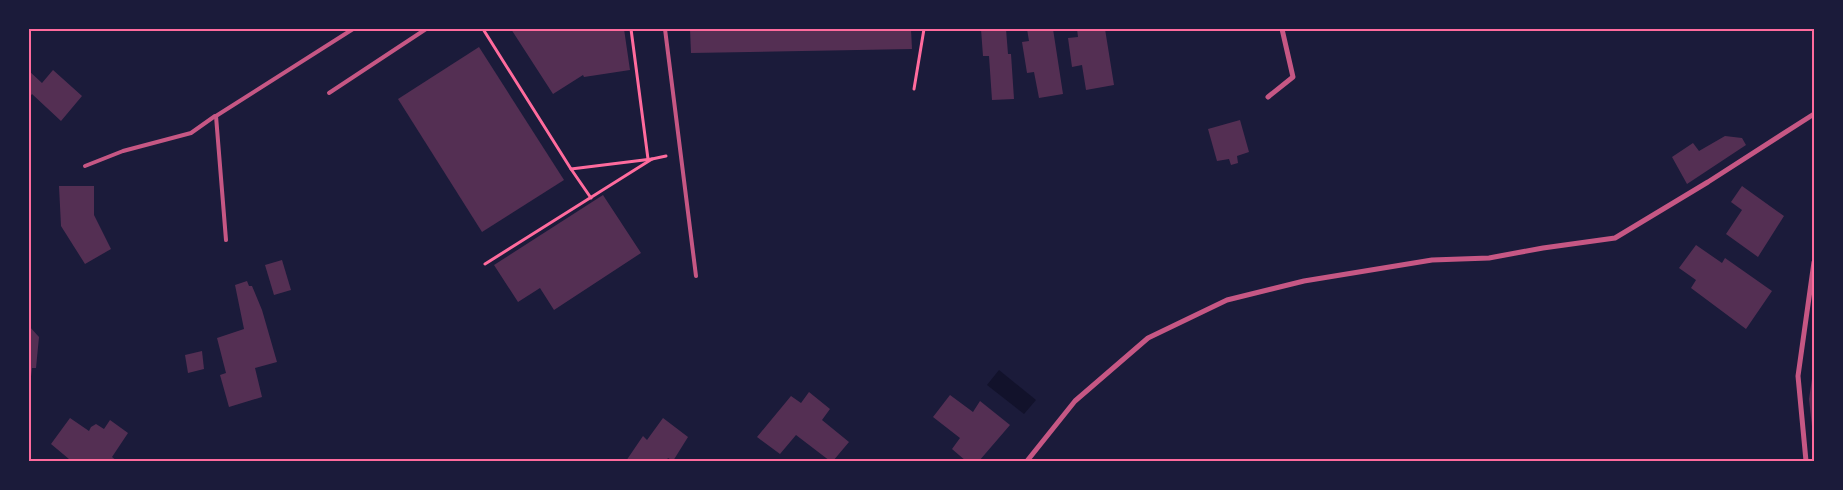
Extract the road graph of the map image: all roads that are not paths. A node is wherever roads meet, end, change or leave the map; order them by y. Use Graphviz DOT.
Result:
graph roads {
  1 [pos="353,29"];
  2 [pos="426,29"];
  3 [pos="665,29"];
  4 [pos="1282,29"];
  5 [pos="329,93"];
  6 [pos="1268,97"];
  7 [pos="1814,114"];
  8 [pos="216,116"];
  9 [pos="85,166"];
  10 [pos="226,240"];
  11 [pos="1814,262"];
  12 [pos="696,276"];
  13 [pos="1027,461"];
  14 [pos="1806,461"];
  1 -- 8 [label="lane"];
  2 -- 5 [label="lane"];
  3 -- 12 [label="lane"];
  4 -- 6 [label="street"];
  7 -- 13 [label="street"];
  8 -- 9 [label="lane"];
  8 -- 10 [label="lane"];
  11 -- 14 [label="street"];
}
